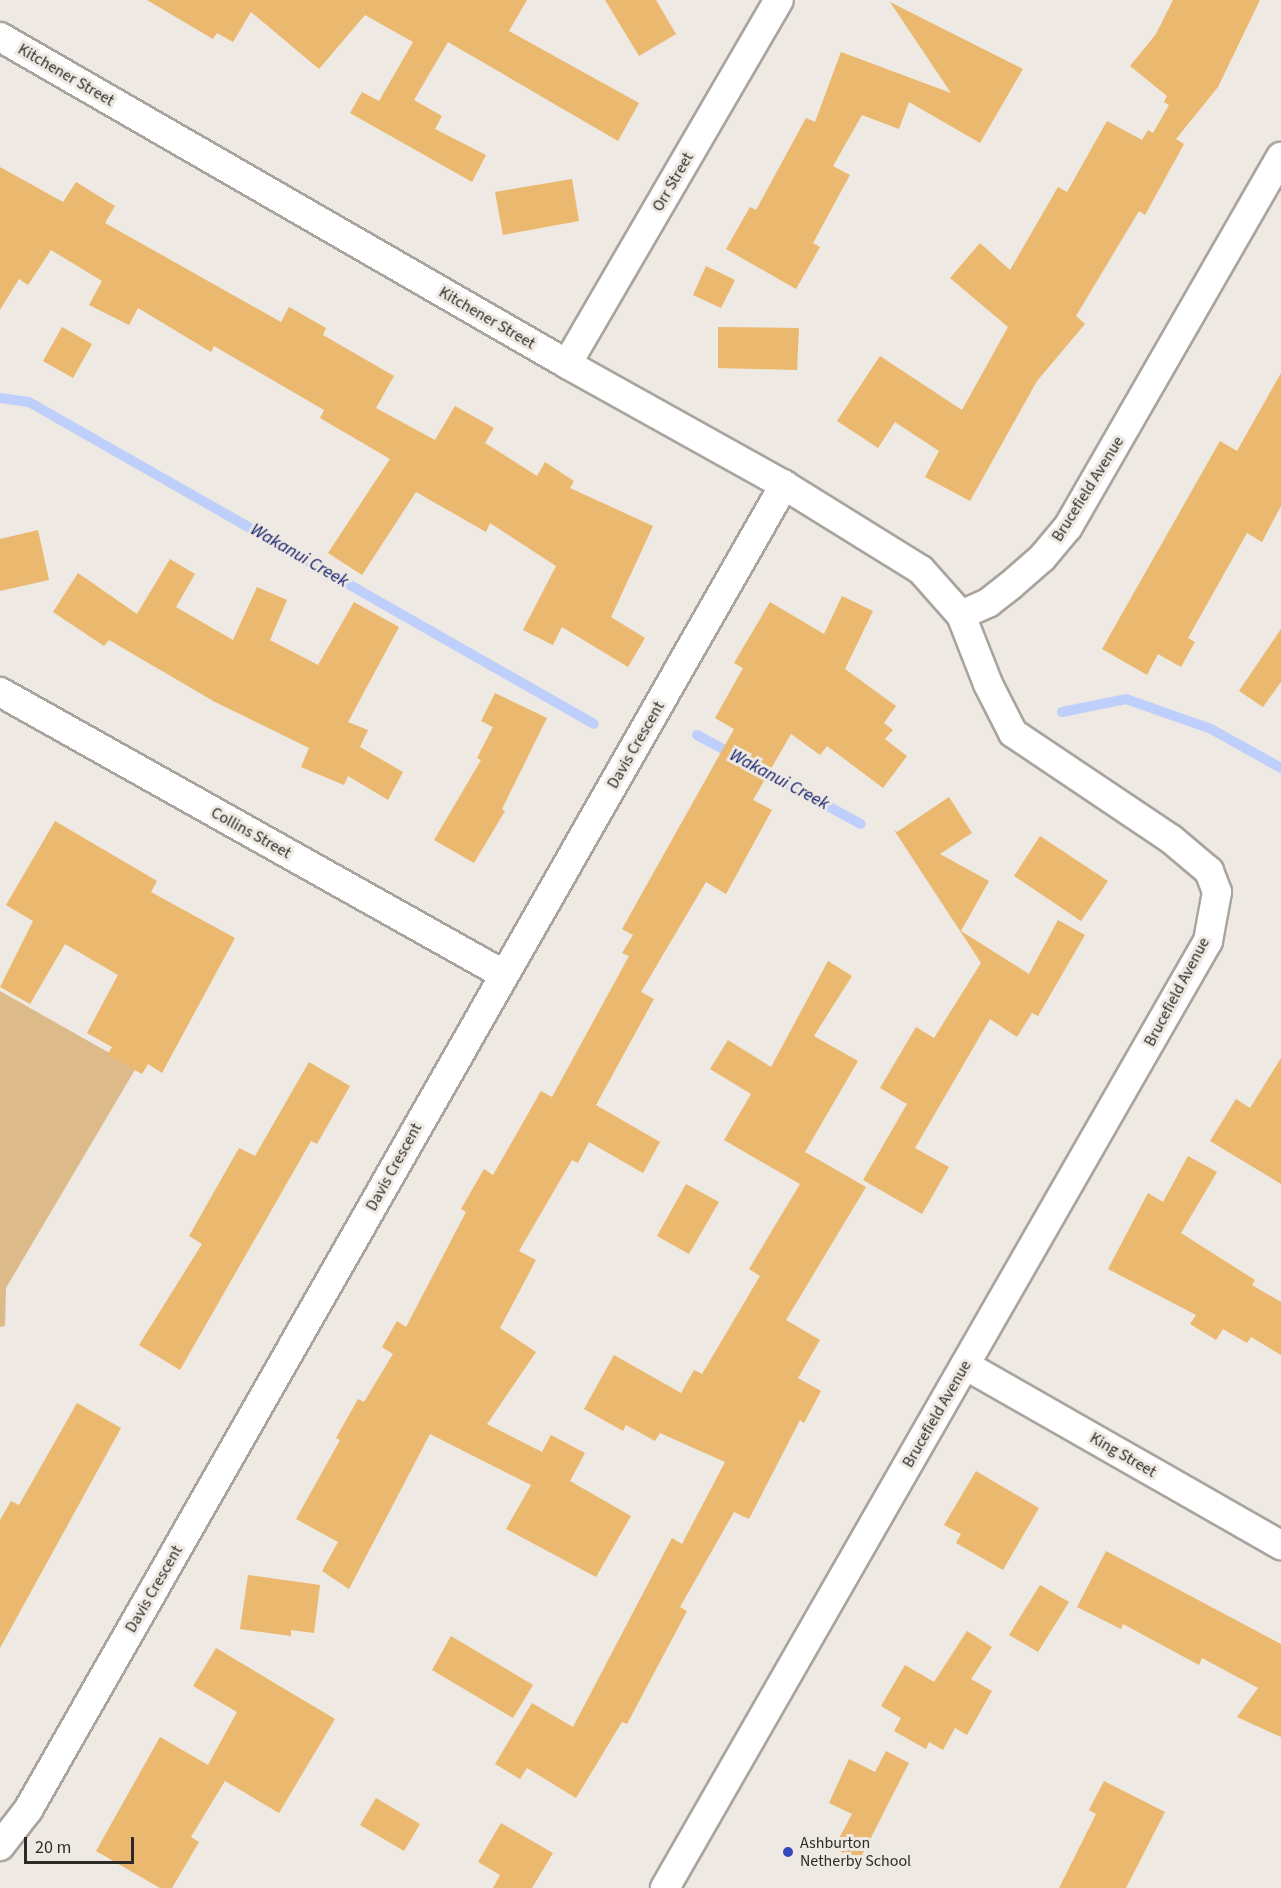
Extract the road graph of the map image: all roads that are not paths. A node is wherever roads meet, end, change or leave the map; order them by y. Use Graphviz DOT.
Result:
graph roads {
  1 [pos="779,0"];
  2 [pos="0,37"];
  3 [pos="1281,157"];
  4 [pos="567,364"];
  5 [pos="784,485"];
  6 [pos="961,615"];
  7 [pos="0,692"];
  8 [pos="503,974"];
  9 [pos="965,1365"];
  10 [pos="1281,1545"];
  11 [pos="0,1846"];
  12 [pos="665,1888"];
  1 -- 4 [label="street, Orr Street"];
  2 -- 4 [label="street, Kitchener Street"];
  3 -- 6 [label="street, Brucefield Avenue"];
  4 -- 5 [label="street, Kitchener Street"];
  5 -- 6 [label="street, Kitchener Street"];
  5 -- 8 [label="street, Davis Crescent"];
  6 -- 9 [label="street, Brucefield Avenue"];
  7 -- 8 [label="street, Collins Street"];
  8 -- 11 [label="street, Davis Crescent"];
  9 -- 10 [label="street, King Street"];
  9 -- 12 [label="street, Brucefield Avenue"];
}
